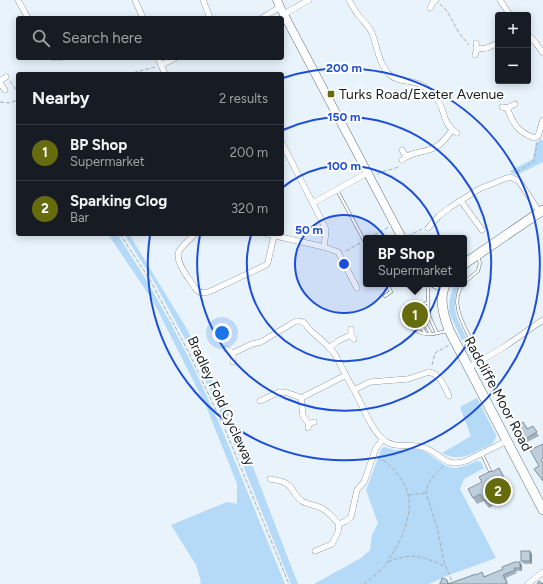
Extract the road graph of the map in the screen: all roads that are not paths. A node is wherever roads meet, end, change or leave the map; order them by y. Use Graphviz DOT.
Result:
graph roads {
  1 [pos="18,0"];
  2 [pos="135,0"];
  3 [pos="203,0"];
  4 [pos="309,0"];
  5 [pos="349,0"];
  6 [pos="500,0"];
  7 [pos="434,1"];
  8 [pos="280,7"];
  9 [pos="430,8"];
  10 [pos="508,12"];
  11 [pos="27,16"];
  12 [pos="142,16"];
  13 [pos="209,16"];
  14 [pos="265,16"];
  15 [pos="531,38"];
  16 [pos="495,44"];
  17 [pos="476,49"];
  18 [pos="543,53"];
  19 [pos="159,60"];
  20 [pos="171,60"];
  21 [pos="161,65"];
  22 [pos="164,72"];
  23 [pos="7,78"];
  24 [pos="0,82"];
  25 [pos="5,90"];
  26 [pos="515,104"];
  27 [pos="543,120"];
  28 [pos="284,147"];
  29 [pos="402,150"];
  30 [pos="369,175"];
  31 [pos="337,190"];
  32 [pos="461,201"];
  33 [pos="313,203"];
  34 [pos="542,212"];
  35 [pos="428,228"];
  36 [pos="482,230"];
  37 [pos="401,235"];
  38 [pos="193,236"];
  39 [pos="274,236"];
  40 [pos="363,238"];
  41 [pos="324,247"];
  42 [pos="477,254"];
  43 [pos="467,262"];
  44 [pos="467,280"];
  45 [pos="388,287"];
  46 [pos="429,287"];
  47 [pos="442,287"];
  48 [pos="462,287"];
  49 [pos="357,288"];
  50 [pos="385,296"];
  51 [pos="428,302"];
  52 [pos="417,308"];
  53 [pos="412,311"];
  54 [pos="429,317"];
  55 [pos="423,320"];
  56 [pos="543,320"];
  57 [pos="419,322"];
  58 [pos="411,327"];
  59 [pos="449,330"];
  60 [pos="437,333"];
  61 [pos="352,334"];
  62 [pos="425,334"];
  63 [pos="431,334"];
  64 [pos="329,348"];
  65 [pos="226,349"];
  66 [pos="233,353"];
  67 [pos="482,360"];
  68 [pos="233,362"];
  69 [pos="468,368"];
  70 [pos="346,375"];
  71 [pos="444,386"];
  72 [pos="438,389"];
  73 [pos="354,390"];
  74 [pos="449,396"];
  75 [pos="301,398"];
  76 [pos="260,401"];
  77 [pos="310,424"];
  78 [pos="382,439"];
  79 [pos="507,441"];
  80 [pos="482,454"];
  81 [pos="491,473"];
  82 [pos="270,479"];
  83 [pos="543,510"];
  84 [pos="339,524"];
  85 [pos="317,549"];
  86 [pos="543,572"];
  87 [pos="528,584"];
  1 -- 11 [label="street"];
  2 -- 12 [label="street"];
  3 -- 13 [label="street"];
  4 -- 8 [label="street"];
  5 -- 29 [label="street"];
  6 -- 10 [label="street"];
  7 -- 9 [label="street"];
  8 -- 14 [label="street"];
  8 -- 30 [label="street"];
  15 -- 18 [label="street"];
  16 -- 17 [label="street"];
  19 -- 21 [label="street"];
  20 -- 21 [label="street"];
  21 -- 22 [label="street"];
  23 -- 24 [label="street"];
  24 -- 25 [label="street"];
  26 -- 27 [label="street"];
  28 -- 33 [label="street"];
  30 -- 31 [label="street"];
  30 -- 37 [label="street"];
  31 -- 33 [label="street"];
  31 -- 40 [label="lane"];
  32 -- 34 [label="street"];
  32 -- 35 [label="street"];
  32 -- 36 [label="street"];
  33 -- 41 [label="street"];
  34 -- 42 [label="main road"];
  38 -- 39 [label="street"];
  39 -- 41 [label="street"];
  41 -- 49 [label="street"];
  42 -- 43 [label="main road"];
  42 -- 44 [label="lane"];
  45 -- 50 [label="lane"];
  46 -- 51 [label="lane"];
  47 -- 59 [label="main road, Radcliffe Moor Road"];
  48 -- 67 [label="lane"];
  51 -- 52 [label="lane"];
  51 -- 54 [label="lane"];
  53 -- 58 [label="lane"];
  54 -- 55 [label="lane"];
  54 -- 60 [label="lane"];
  55 -- 57 [label="lane"];
  55 -- 63 [label="lane"];
  56 -- 67 [label="street"];
  57 -- 58 [label="lane"];
  57 -- 62 [label="lane"];
  58 -- 62 [label="lane"];
  59 -- 60 [label="lane"];
  59 -- 69 [label="main road, Radcliffe Moor Road"];
  60 -- 63 [label="lane"];
  61 -- 64 [label="street"];
  62 -- 63 [label="lane"];
  64 -- 66 [label="street"];
  64 -- 70 [label="street"];
  65 -- 66 [label="street"];
  66 -- 68 [label="street"];
  67 -- 69 [label="street"];
  69 -- 79 [label="main road, Radcliffe Moor Road"];
  70 -- 73 [label="street"];
  70 -- 75 [label="street"];
  71 -- 72 [label="street"];
  71 -- 73 [label="street"];
  71 -- 74 [label="street"];
  73 -- 78 [label="street"];
  75 -- 76 [label="street"];
  75 -- 77 [label="street"];
  78 -- 80 [label="street"];
  78 -- 84 [label="street"];
  79 -- 80 [label="street"];
  79 -- 83 [label="main road, Radcliffe Moor Road"];
  80 -- 81 [label="lane"];
  82 -- 84 [label="street"];
  84 -- 85 [label="street"];
  86 -- 87 [label="street"];
}
